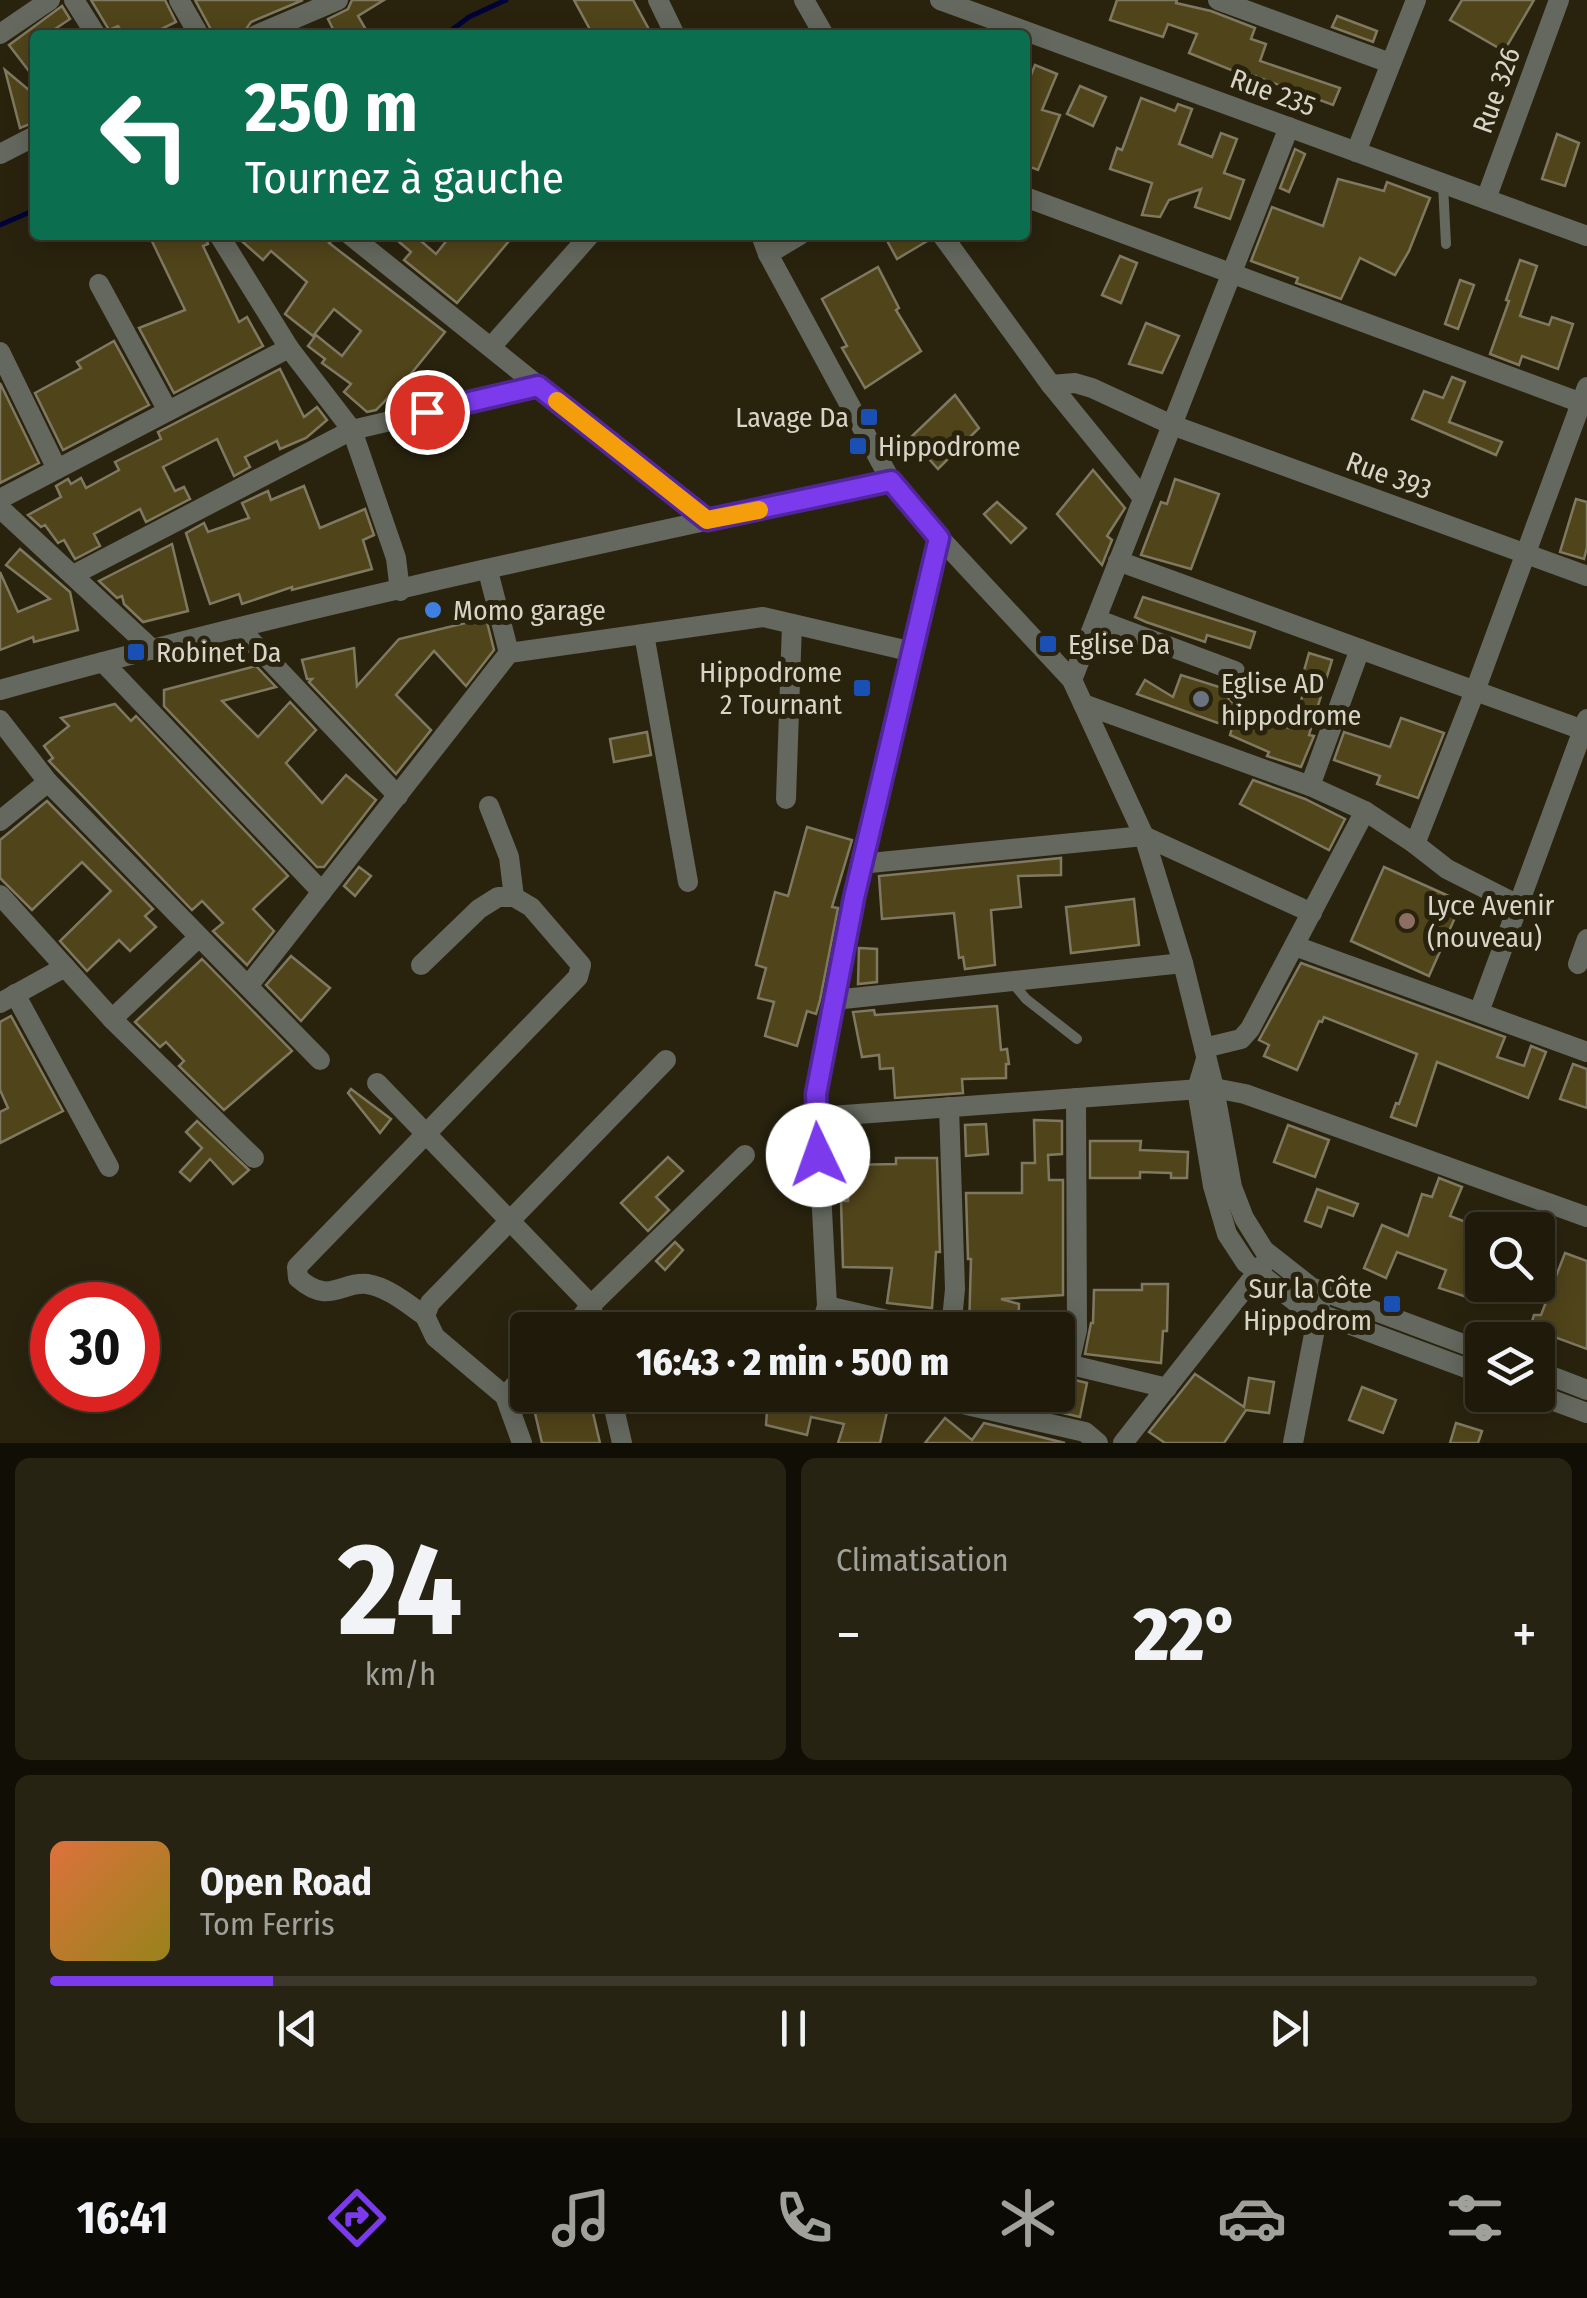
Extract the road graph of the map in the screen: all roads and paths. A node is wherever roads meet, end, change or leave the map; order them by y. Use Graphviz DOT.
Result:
graph roads {
  1 [pos="50,0"];
  2 [pos="74,0"];
  3 [pos="179,0"];
  4 [pos="338,0"];
  5 [pos="658,0"];
  6 [pos="804,0"];
  7 [pos="940,0"];
  8 [pos="1007,0"];
  9 [pos="1218,0"];
  10 [pos="1416,0"];
  11 [pos="1559,0"];
  12 [pos="299,8"];
  13 [pos="999,21"];
  14 [pos="93,30"];
  15 [pos="196,30"];
  16 [pos="264,30"];
  17 [pos="673,30"];
  18 [pos="821,30"];
  19 [pos="1024,30"];
  20 [pos="1030,32"];
  21 [pos="0,34"];
  22 [pos="1390,63"];
  23 [pos="1289,127"];
  24 [pos="30,139"];
  25 [pos="1356,152"];
  26 [pos="0,154"];
  27 [pos="1444,184"];
  28 [pos="1030,199"];
  29 [pos="1486,199"];
  30 [pos="1587,236"];
  31 [pos="221,240"];
  32 [pos="356,240"];
  33 [pos="586,240"];
  34 [pos="946,240"];
  35 [pos="764,244"];
  36 [pos="1446,244"];
  37 [pos="1230,275"];
  38 [pos="99,284"];
  39 [pos="490,347"];
  40 [pos="289,348"];
  41 [pos="0,352"];
  42 [pos="1051,385"];
  43 [pos="538,386"];
  44 [pos="1585,398"];
  45 [pos="168,411"];
  46 [pos="1172,425"];
  47 [pos="352,430"];
  48 [pos="57,469"];
  49 [pos="891,481"];
  50 [pos="0,498"];
  51 [pos="1143,498"];
  52 [pos="0,508"];
  53 [pos="707,520"];
  54 [pos="939,538"];
  55 [pos="1526,554"];
  56 [pos="1118,560"];
  57 [pos="488,571"];
  58 [pos="73,575"];
  59 [pos="1587,576"];
  60 [pos="400,591"];
  61 [pos="1096,619"];
  62 [pos="792,624"];
  63 [pos="240,629"];
  64 [pos="644,634"];
  65 [pos="1360,649"];
  66 [pos="154,650"];
  67 [pos="914,652"];
  68 [pos="510,653"];
  69 [pos="103,662"];
  70 [pos="1235,672"];
  71 [pos="1072,680"];
  72 [pos="0,690"];
  73 [pos="1475,691"];
  74 [pos="1083,704"];
  75 [pos="0,720"];
  76 [pos="1585,724"];
  77 [pos="48,782"];
  78 [pos="1310,786"];
  79 [pos="398,796"];
  80 [pos="786,799"];
  81 [pos="489,806"];
  82 [pos="1365,810"];
  83 [pos="0,821"];
  84 [pos="1144,836"];
  85 [pos="1414,844"];
  86 [pos="860,864"];
  87 [pos="688,882"];
  88 [pos="322,892"];
  89 [pos="0,895"];
  90 [pos="514,898"];
  91 [pos="1518,905"];
  92 [pos="1312,913"];
  93 [pos="199,937"];
  94 [pos="1587,940"];
  95 [pos="1295,946"];
  96 [pos="1183,963"];
  97 [pos="1578,964"];
  98 [pos="421,965"];
  99 [pos="65,966"];
  100 [pos="1011,981"];
  101 [pos="248,986"];
  102 [pos="8,998"];
  103 [pos="834,1000"];
  104 [pos="1479,1012"];
  105 [pos="112,1019"];
  106 [pos="1078,1039"];
  107 [pos="1587,1052"];
  108 [pos="1205,1053"];
  109 [pos="320,1060"];
  110 [pos="666,1060"];
  111 [pos="378,1083"];
  112 [pos="1206,1088"];
  113 [pos="1076,1098"];
  114 [pos="948,1107"];
  115 [pos="816,1117"];
  116 [pos="425,1133"];
  117 [pos="746,1156"];
  118 [pos="254,1158"];
  119 [pos="109,1167"];
  120 [pos="1587,1217"];
  121 [pos="510,1220"];
  122 [pos="1264,1264"];
  123 [pos="1322,1290"];
  124 [pos="591,1305"];
  125 [pos="827,1306"];
  126 [pos="585,1312"];
  127 [pos="593,1312"];
  128 [pos="825,1312"];
  129 [pos="853,1312"];
  130 [pos="952,1312"];
  131 [pos="1318,1313"];
  132 [pos="425,1316"];
  133 [pos="1075,1335"];
  134 [pos="1465,1345"];
  135 [pos="1075,1366"];
  136 [pos="1465,1368"];
  137 [pos="1555,1378"];
  138 [pos="1166,1388"];
  139 [pos="1587,1390"];
  140 [pos="510,1391"];
  141 [pos="505,1396"];
  142 [pos="1555,1401"];
  143 [pos="615,1412"];
  144 [pos="997,1412"];
  145 [pos="1587,1413"];
  146 [pos="522,1443"];
  147 [pos="622,1443"];
  148 [pos="1098,1443"];
  149 [pos="1123,1443"];
  150 [pos="1294,1443"];
  1 -- 21 [label="street"];
  2 -- 14 [label="street"];
  3 -- 15 [label="street"];
  4 -- 12 [label="street"];
  5 -- 17 [label="street"];
  6 -- 18 [label="street"];
  7 -- 13 [label="street, Rue 235"];
  8 -- 13 [label="street"];
  9 -- 22 [label="street"];
  10 -- 22 [label="street"];
  11 -- 29 [label="street, Rue 326"];
  12 -- 16 [label="street"];
  13 -- 19 [label="street, Rue 235"];
  20 -- 23 [label="street, Rue 235"];
  22 -- 25 [label="street"];
  23 -- 25 [label="street, Rue 235"];
  23 -- 37 [label="street"];
  24 -- 26 [label="street"];
  25 -- 27 [label="street, Rue 235"];
  27 -- 29 [label="street, Rue 235"];
  27 -- 36 [label="lane"];
  28 -- 37 [label="street"];
  29 -- 30 [label="street, Rue 235"];
  31 -- 40 [label="street"];
  32 -- 39 [label="street"];
  33 -- 39 [label="street"];
  34 -- 42 [label="street"];
  35 -- 49 [label="street"];
  37 -- 44 [label="street"];
  37 -- 46 [label="street"];
  38 -- 45 [label="street"];
  39 -- 43 [label="street"];
  40 -- 45 [label="street"];
  40 -- 47 [label="street"];
  41 -- 48 [label="street"];
  42 -- 46 [label="street, Rue 393"];
  42 -- 51 [label="street"];
  43 -- 47 [label="street"];
  43 -- 53 [label="street"];
  44 -- 55 [label="street"];
  45 -- 48 [label="street"];
  46 -- 51 [label="street"];
  46 -- 55 [label="street, Rue 393"];
  47 -- 58 [label="street"];
  47 -- 60 [label="street"];
  48 -- 50 [label="street"];
  49 -- 53 [label="street"];
  49 -- 54 [label="street"];
  51 -- 56 [label="street"];
  52 -- 58 [label="street"];
  53 -- 57 [label="street"];
  54 -- 67 [label="street"];
  54 -- 71 [label="street"];
  55 -- 59 [label="street, Rue 393"];
  55 -- 73 [label="street"];
  56 -- 61 [label="street"];
  56 -- 65 [label="street"];
  57 -- 60 [label="street"];
  57 -- 68 [label="street"];
  58 -- 66 [label="street"];
  60 -- 63 [label="street"];
  61 -- 70 [label="street"];
  61 -- 71 [label="street"];
  62 -- 64 [label="street"];
  62 -- 67 [label="street"];
  62 -- 80 [label="street"];
  63 -- 66 [label="street"];
  63 -- 79 [label="street"];
  64 -- 68 [label="street"];
  64 -- 87 [label="street"];
  65 -- 73 [label="street"];
  65 -- 78 [label="street"];
  66 -- 69 [label="street"];
  67 -- 86 [label="street"];
  68 -- 79 [label="street"];
  69 -- 72 [label="street"];
  69 -- 88 [label="street"];
  71 -- 74 [label="street"];
  73 -- 76 [label="street"];
  73 -- 85 [label="street"];
  74 -- 78 [label="street"];
  74 -- 84 [label="street"];
  75 -- 77 [label="street"];
  76 -- 91 [label="street"];
  77 -- 83 [label="street"];
  77 -- 93 [label="street"];
  78 -- 82 [label="street"];
  79 -- 88 [label="street"];
  81 -- 90 [label="street"];
  82 -- 85 [label="street"];
  82 -- 92 [label="street"];
  84 -- 86 [label="street"];
  84 -- 92 [label="street"];
  84 -- 96 [label="street"];
  85 -- 91 [label="street"];
  86 -- 103 [label="street"];
  88 -- 101 [label="street"];
  89 -- 99 [label="street"];
  90 -- 98 [label="street"];
  90 -- 116 [label="street"];
  91 -- 104 [label="street"];
  92 -- 95 [label="street"];
  93 -- 101 [label="street"];
  93 -- 105 [label="street"];
  94 -- 97 [label="street"];
  95 -- 104 [label="street"];
  95 -- 108 [label="street"];
  96 -- 100 [label="street"];
  96 -- 108 [label="street"];
  99 -- 102 [label="street"];
  99 -- 105 [label="street"];
  100 -- 103 [label="street"];
  100 -- 106 [label="lane"];
  101 -- 109 [label="street"];
  102 -- 119 [label="street"];
  103 -- 115 [label="street"];
  104 -- 107 [label="street"];
  105 -- 118 [label="street"];
  108 -- 112 [label="street"];
  110 -- 121 [label="street"];
  111 -- 116 [label="street"];
  112 -- 113 [label="street"];
  112 -- 120 [label="street"];
  112 -- 122 [label="street"];
  113 -- 114 [label="street"];
  113 -- 133 [label="street"];
  114 -- 115 [label="street"];
  114 -- 130 [label="street"];
  115 -- 125 [label="street"];
  116 -- 121 [label="street"];
  116 -- 132 [label="street"];
  117 -- 124 [label="street"];
  121 -- 124 [label="street"];
  121 -- 132 [label="street"];
  122 -- 123 [label="street"];
  122 -- 131 [label="street"];
  122 -- 138 [label="street"];
  123 -- 131 [label="street"];
  123 -- 134 [label="street"];
  124 -- 126 [label="street"];
  124 -- 127 [label="street"];
  125 -- 128 [label="street"];
  125 -- 129 [label="street"];
  131 -- 136 [label="street"];
  131 -- 150 [label="street"];
  132 -- 141 [label="street"];
  135 -- 138 [label="street"];
  137 -- 139 [label="street"];
  138 -- 149 [label="street"];
  140 -- 141 [label="street"];
  141 -- 146 [label="street"];
  142 -- 145 [label="street"];
  143 -- 147 [label="street"];
  144 -- 148 [label="street"];
}
